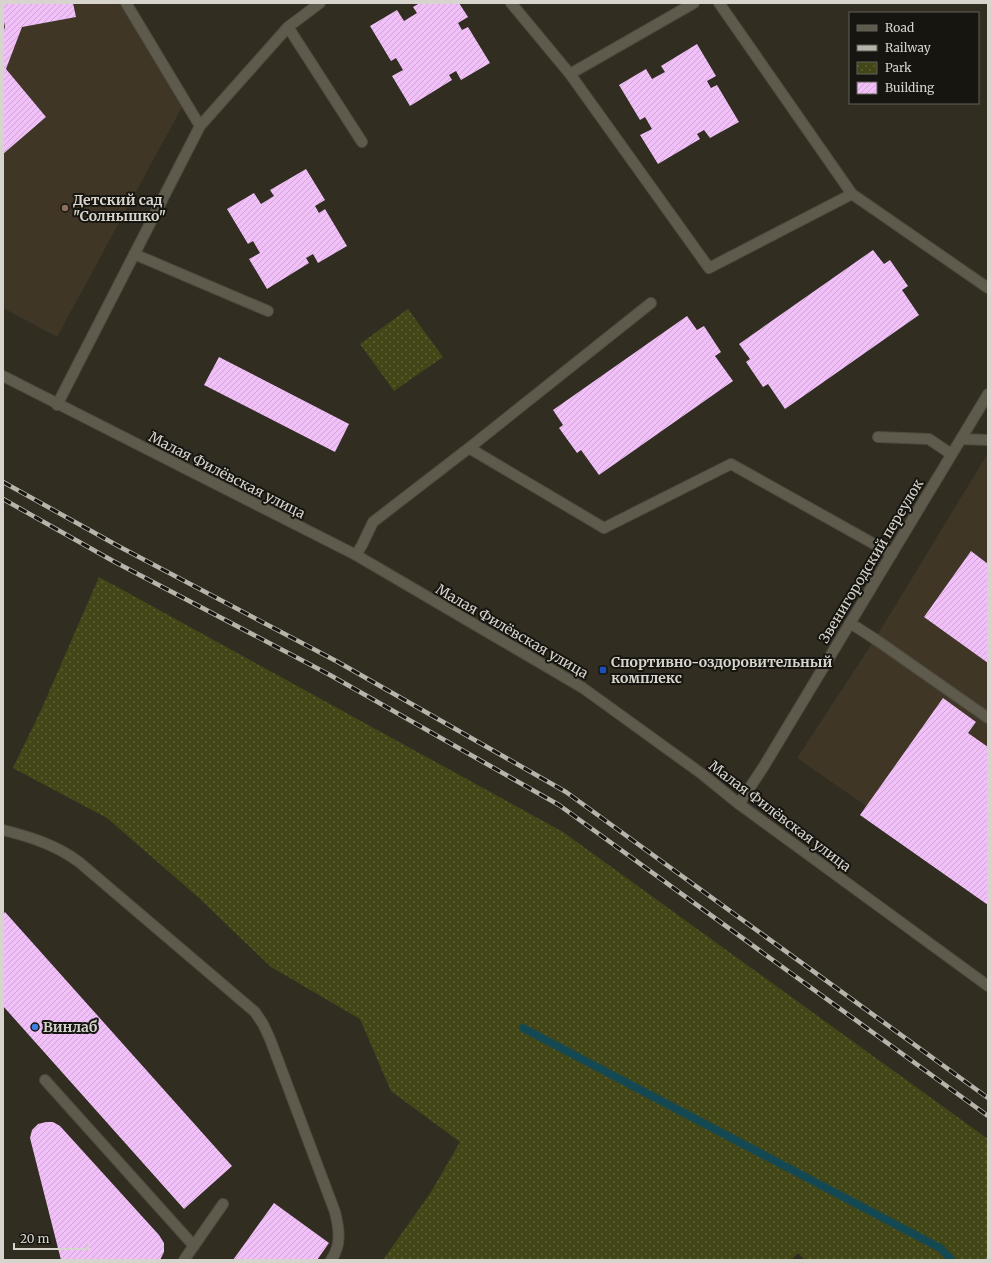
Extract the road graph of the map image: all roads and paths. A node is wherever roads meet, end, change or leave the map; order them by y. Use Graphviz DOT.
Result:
graph roads {
  1 [pos="126,3"];
  2 [pos="320,3"];
  3 [pos="511,3"];
  4 [pos="694,3"];
  5 [pos="719,3"];
  6 [pos="288,27"];
  7 [pos="570,74"];
  8 [pos="200,126"];
  9 [pos="362,142"];
  10 [pos="852,194"];
  11 [pos="134,254"];
  12 [pos="988,288"];
  13 [pos="651,303"];
  14 [pos="268,311"];
  15 [pos="3,376"];
  16 [pos="988,394"];
  17 [pos="57,405"];
  18 [pos="878,437"];
  19 [pos="961,439"];
  20 [pos="988,440"];
  21 [pos="469,448"];
  22 [pos="951,454"];
  23 [pos="892,554"];
  24 [pos="356,555"];
  25 [pos="850,623"];
  26 [pos="988,718"];
  27 [pos="739,804"];
  28 [pos="3,830"];
  29 [pos="988,986"];
  30 [pos="45,1080"];
  31 [pos="223,1204"];
  32 [pos="194,1246"];
  33 [pos="184,1260"];
  34 [pos="331,1260"];
  1 -- 8 [label="street"];
  2 -- 6 [label="street"];
  3 -- 7 [label="street"];
  4 -- 7 [label="street"];
  5 -- 10 [label="street"];
  6 -- 8 [label="street"];
  6 -- 9 [label="street"];
  7 -- 10 [label="street"];
  8 -- 11 [label="street"];
  10 -- 12 [label="street"];
  11 -- 14 [label="street"];
  11 -- 17 [label="street"];
  13 -- 21 [label="street"];
  15 -- 17 [label="street, Малая Филёвская улица"];
  16 -- 19 [label="street, Звенигородский переулок"];
  17 -- 24 [label="street, Малая Филёвская улица"];
  18 -- 22 [label="street"];
  19 -- 20 [label="street"];
  19 -- 22 [label="street, Звенигородский переулок"];
  21 -- 23 [label="street"];
  21 -- 24 [label="street"];
  22 -- 23 [label="street, Звенигородский переулок"];
  23 -- 25 [label="street, Звенигородский переулок"];
  24 -- 27 [label="street, Малая Филёвская улица"];
  25 -- 26 [label="street"];
  25 -- 27 [label="street, Звенигородский переулок"];
  27 -- 29 [label="street, Малая Филёвская улица"];
  28 -- 34 [label="street"];
  30 -- 32 [label="street"];
  31 -- 32 [label="street"];
  32 -- 33 [label="street"];
}
